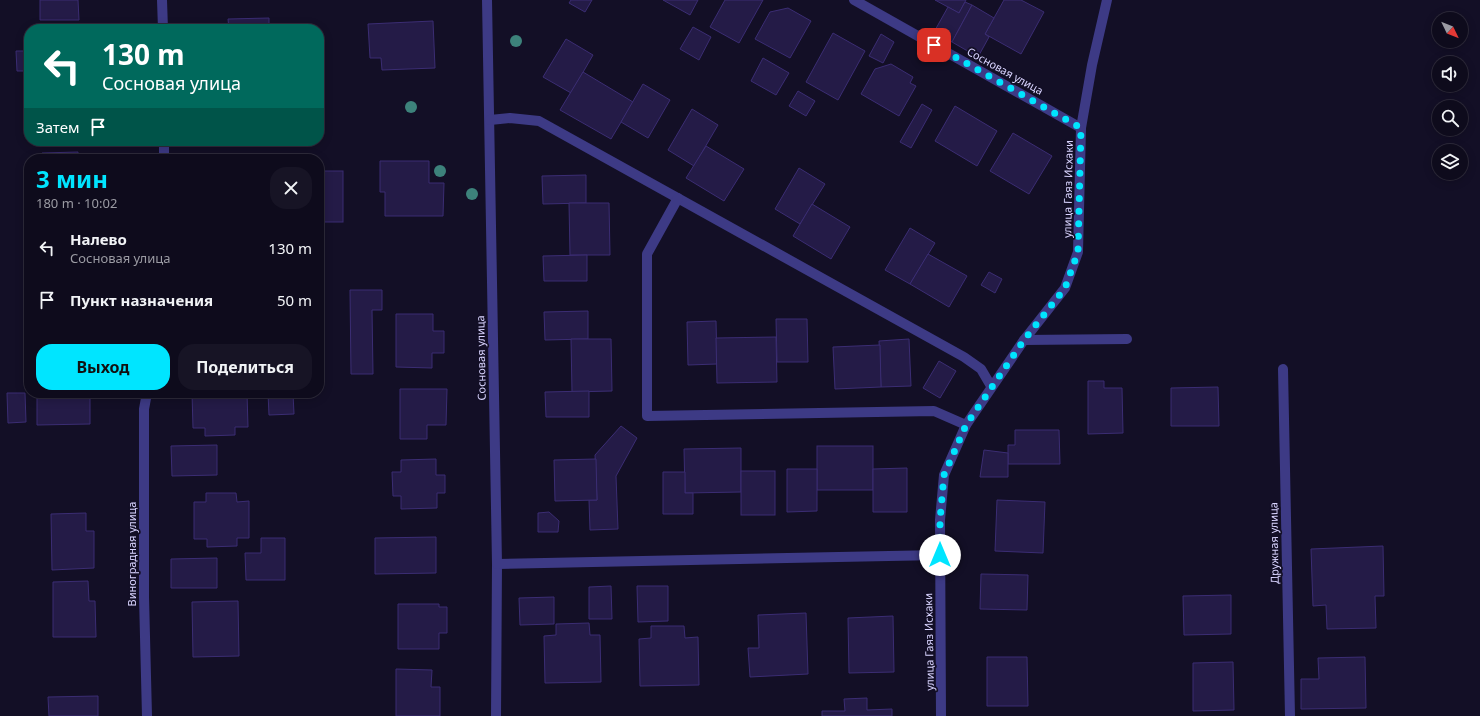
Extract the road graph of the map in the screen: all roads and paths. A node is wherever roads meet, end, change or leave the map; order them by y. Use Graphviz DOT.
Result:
graph roads {
  1 [pos="162,0"];
  2 [pos="487,0"];
  3 [pos="854,0"];
  4 [pos="1107,0"];
  5 [pos="163,24"];
  6 [pos="490,120"];
  7 [pos="1081,128"];
  8 [pos="678,198"];
  9 [pos="1127,339"];
  10 [pos="1024,340"];
  11 [pos="1283,369"];
  12 [pos="991,386"];
  13 [pos="146,398"];
  14 [pos="966,425"];
  15 [pos="940,555"];
  16 [pos="497,564"];
  17 [pos="146,716"];
  18 [pos="496,716"];
  19 [pos="941,716"];
  20 [pos="1290,716"];
  1 -- 5 [label="street"];
  2 -- 6 [label="street, Сосновая улица"];
  3 -- 7 [label="street, Сосновая улица"];
  4 -- 7 [label="street, улица Гаяз Исхаки"];
  6 -- 8 [label="street"];
  6 -- 16 [label="street, Сосновая улица"];
  7 -- 10 [label="street, улица Гаяз Исхаки"];
  8 -- 12 [label="street"];
  8 -- 14 [label="street"];
  9 -- 10 [label="street"];
  10 -- 12 [label="street, улица Гаяз Исхаки"];
  11 -- 20 [label="street, Дружная улица"];
  12 -- 14 [label="street, улица Гаяз Исхаки"];
  13 -- 17 [label="street, Виноградная улица"];
  14 -- 15 [label="street, улица Гаяз Исхаки"];
  15 -- 16 [label="street"];
  15 -- 19 [label="street, улица Гаяз Исхаки"];
  16 -- 18 [label="street, Сосновая улица"];
}
